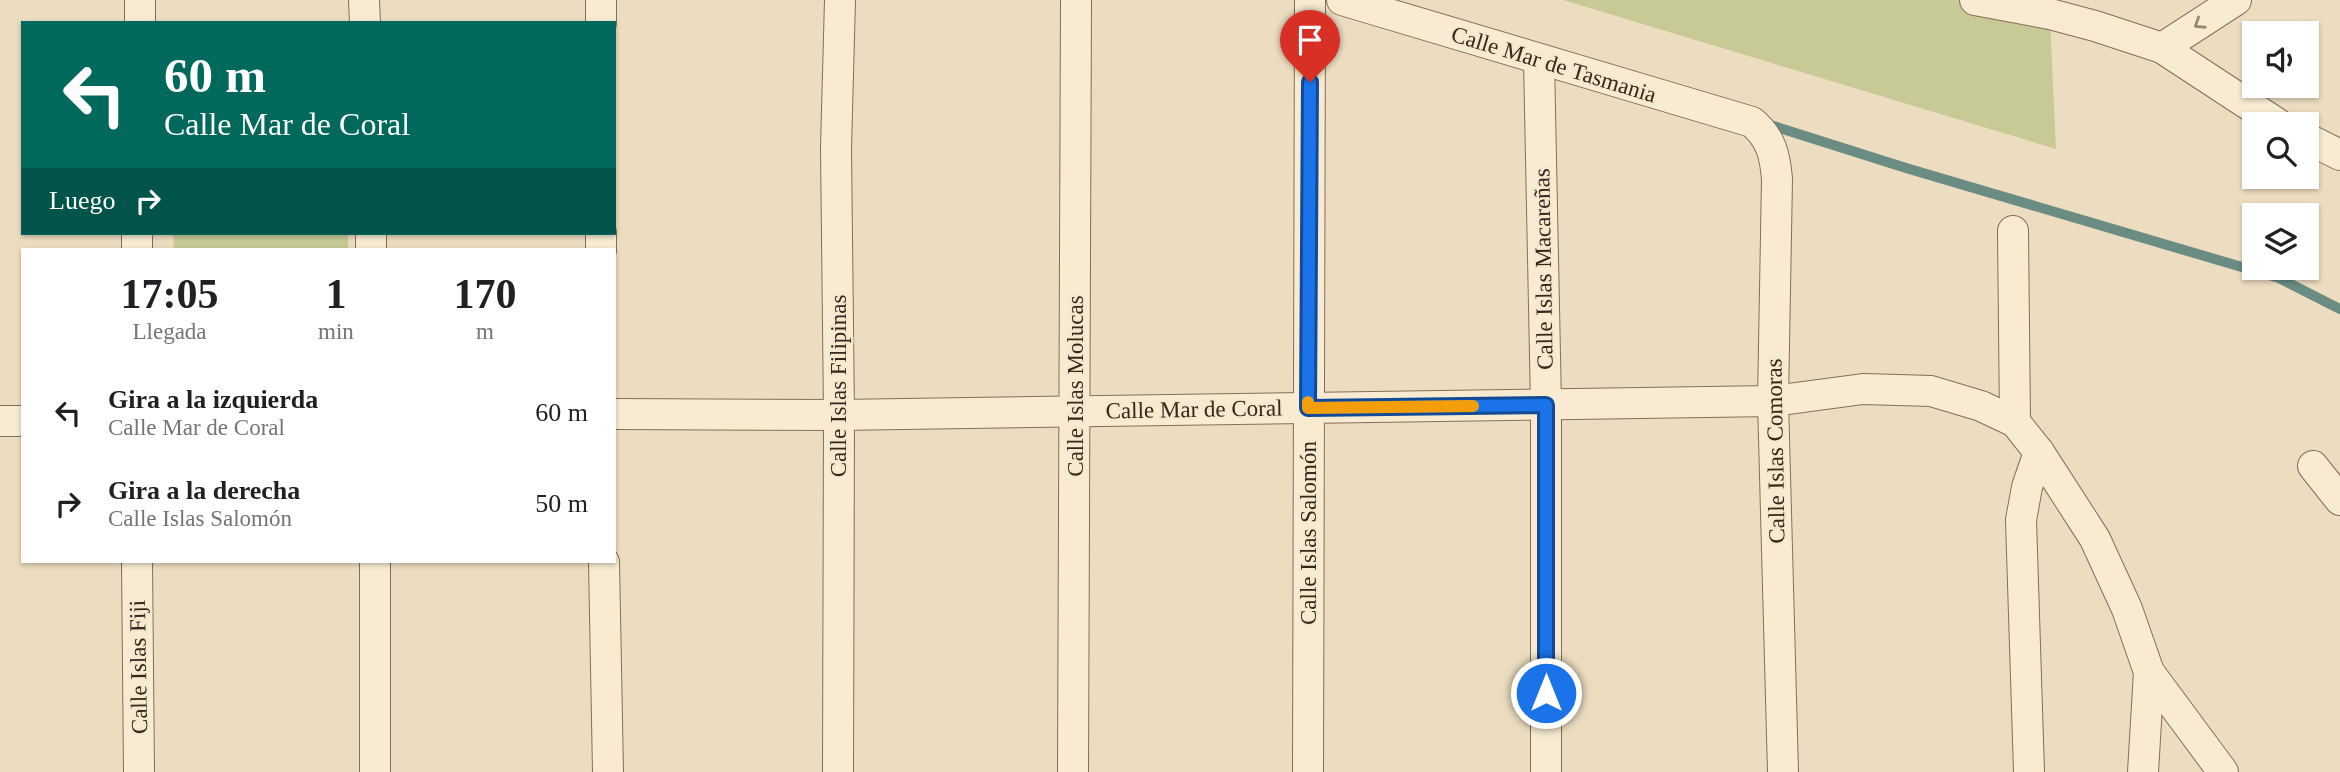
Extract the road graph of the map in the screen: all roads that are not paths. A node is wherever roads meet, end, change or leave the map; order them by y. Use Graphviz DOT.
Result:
graph roads {
  1 [pos="140,0"];
  2 [pos="364,0"];
  3 [pos="601,0"];
  4 [pos="840,0"];
  5 [pos="1076,0"];
  6 [pos="1310,0"];
  7 [pos="1342,0"];
  8 [pos="1975,0"];
  9 [pos="2236,0"];
  10 [pos="140,21"];
  11 [pos="365,21"];
  12 [pos="601,21"];
  13 [pos="2162,48"];
  14 [pos="1539,60"];
  15 [pos="2260,112"];
  16 [pos="1764,132"];
  17 [pos="2319,144"];
  18 [pos="2340,155"];
  19 [pos="2013,231"];
  20 [pos="1773,401"];
  21 [pos="1546,405"];
  22 [pos="1308,408"];
  23 [pos="1075,411"];
  24 [pos="616,414"];
  25 [pos="839,415"];
  26 [pos="0,421"];
  27 [pos="21,421"];
  28 [pos="2015,422"];
  29 [pos="2039,452"];
  30 [pos="2313,466"];
  31 [pos="2340,500"];
  32 [pos="137,563"];
  33 [pos="375,563"];
  34 [pos="604,563"];
  35 [pos="2149,672"];
  36 [pos="139,772"];
  37 [pos="375,772"];
  38 [pos="608,772"];
  39 [pos="838,772"];
  40 [pos="1073,772"];
  41 [pos="1308,772"];
  42 [pos="1546,772"];
  43 [pos="1783,772"];
  44 [pos="2029,772"];
  45 [pos="2143,772"];
  46 [pos="2223,772"];
  1 -- 10 [label="street"];
  2 -- 11 [label="street"];
  3 -- 12 [label="street"];
  4 -- 25 [label="street, Calle Islas Filipinas"];
  5 -- 23 [label="street, Calle Islas Molucas"];
  6 -- 22 [label="street, Calle Islas Salomón"];
  7 -- 14 [label="street, Calle Mar de Tasmania"];
  8 -- 13 [label="street"];
  9 -- 13 [label="street, one-way"];
  13 -- 15 [label="street"];
  14 -- 16 [label="street, Calle Mar de Tasmania"];
  14 -- 21 [label="street, Calle Islas Macareñas"];
  16 -- 20 [label="street, Calle Islas Comoras"];
  17 -- 18 [label="street"];
  19 -- 28 [label="street"];
  20 -- 21 [label="street, Calle Mar de Coral"];
  20 -- 28 [label="street, Calle Mar de Coral"];
  20 -- 43 [label="street, Calle Islas Comoras"];
  21 -- 22 [label="street, Calle Mar de Coral"];
  21 -- 42 [label="street, Calle Islas Macareñas"];
  22 -- 23 [label="street, Calle Mar de Coral"];
  22 -- 41 [label="street, Calle Islas Salomón"];
  23 -- 25 [label="street, Calle Mar de Coral"];
  23 -- 40 [label="street, Calle Islas Molucas"];
  24 -- 25 [label="street, Calle Mar de Coral"];
  25 -- 39 [label="street, Calle Islas Filipinas"];
  26 -- 27 [label="street"];
  28 -- 29 [label="street"];
  29 -- 35 [label="street"];
  29 -- 44 [label="street"];
  30 -- 31 [label="street"];
  32 -- 36 [label="street, Calle Islas Fiji"];
  33 -- 37 [label="street"];
  34 -- 38 [label="street"];
  35 -- 45 [label="street"];
  35 -- 46 [label="street"];
}
